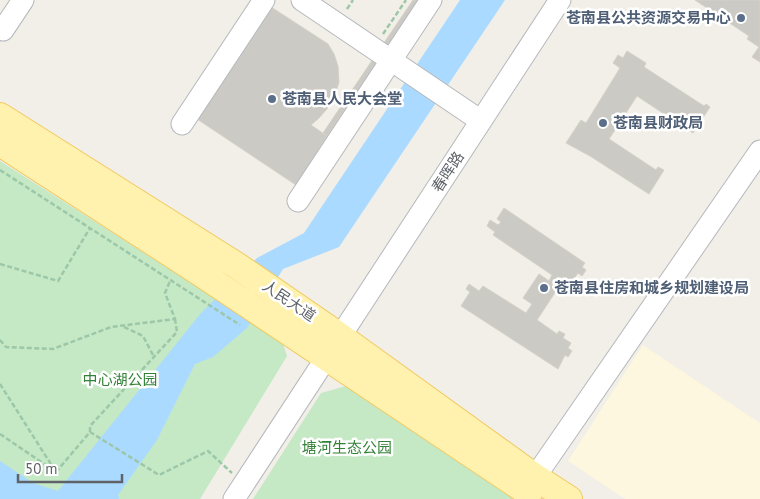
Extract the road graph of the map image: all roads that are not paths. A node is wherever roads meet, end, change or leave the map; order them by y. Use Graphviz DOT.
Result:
graph roads {
  1 [pos="23,0"];
  2 [pos="264,0"];
  3 [pos="302,0"];
  4 [pos="321,0"];
  5 [pos="431,0"];
  6 [pos="560,0"];
  7 [pos="348,7"];
  8 [pos="0,27"];
  9 [pos="390,50"];
  10 [pos="485,115"];
  11 [pos="0,116"];
  12 [pos="182,124"];
  13 [pos="0,143"];
  14 [pos="760,151"];
  15 [pos="298,201"];
  16 [pos="335,346"];
  17 [pos="536,488"];
  18 [pos="239,492"];
  19 [pos="569,499"];
  1 -- 8 [label="street"];
  2 -- 12 [label="street"];
  3 -- 9 [label="street"];
  4 -- 7 [label="street"];
  5 -- 9 [label="street"];
  6 -- 10 [label="street, 春晖路"];
  7 -- 9 [label="street"];
  9 -- 10 [label="street"];
  9 -- 15 [label="street"];
  10 -- 16 [label="street, 春晖路"];
  11 -- 16 [label="main road, 人民大道"];
  13 -- 16 [label="main road, 人民大道"];
  14 -- 17 [label="street"];
  16 -- 17 [label="main road, 人民大道"];
  16 -- 18 [label="street, 春晖路"];
  17 -- 19 [label="main road, 人民大道"];
}
